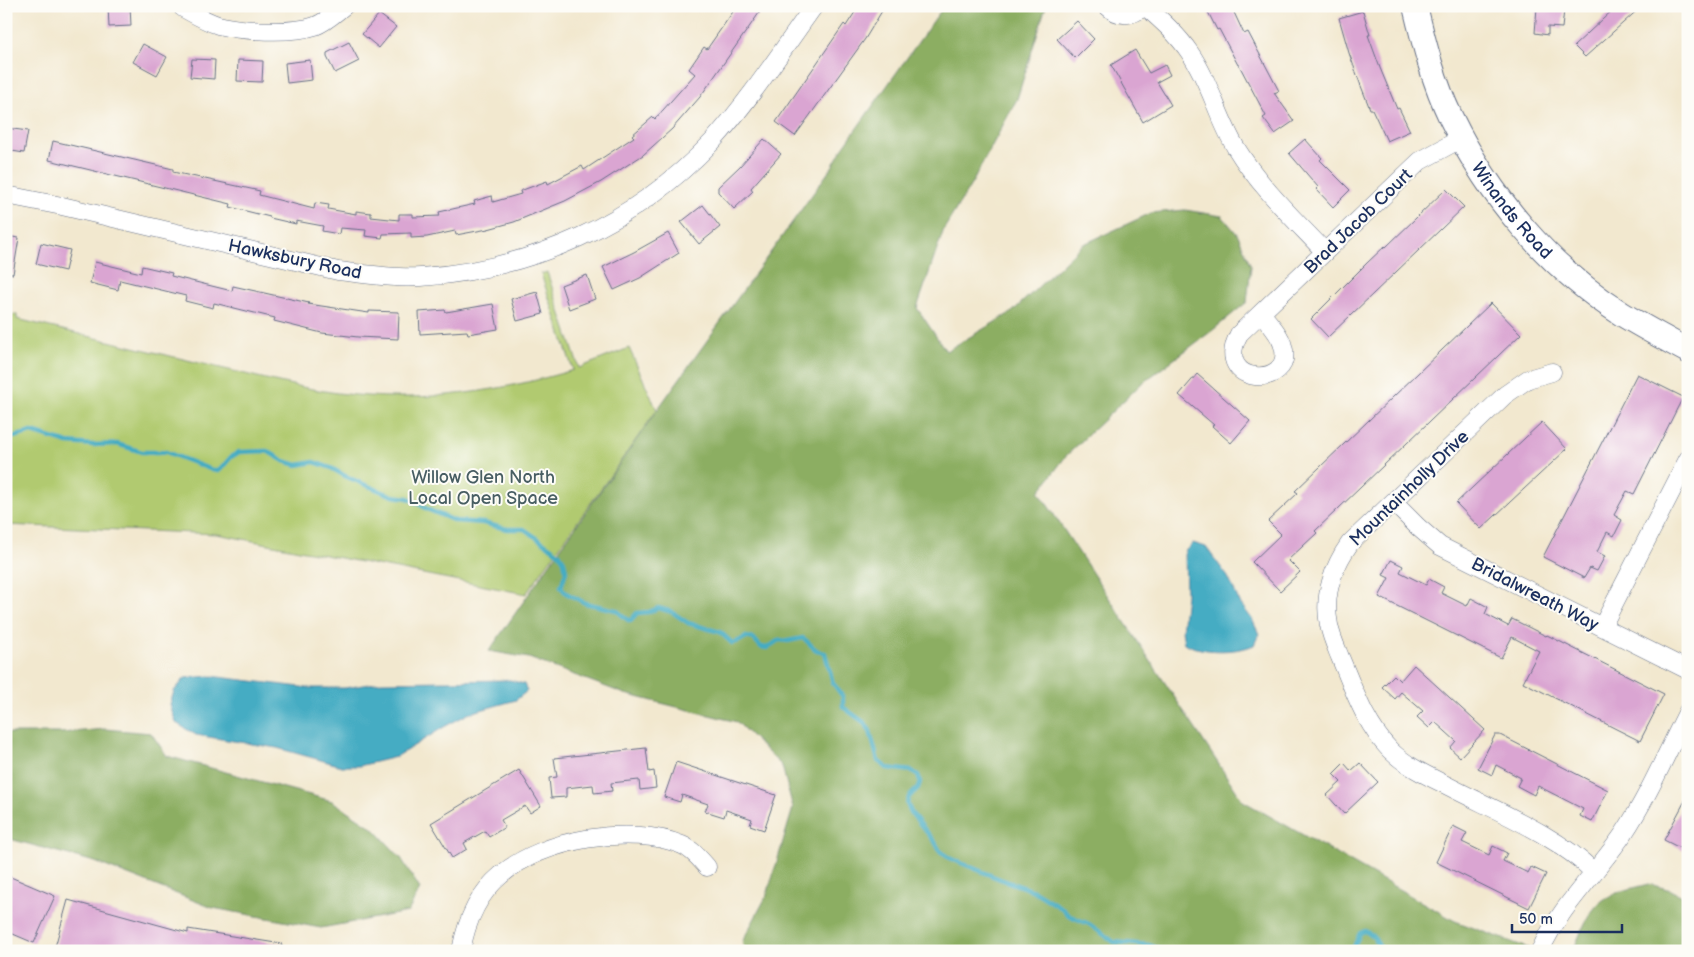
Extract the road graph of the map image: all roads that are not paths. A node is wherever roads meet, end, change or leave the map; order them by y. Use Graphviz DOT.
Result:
graph roads {
  1 [pos="344,6"];
  2 [pos="814,6"];
  3 [pos="1107,6"];
  4 [pos="1145,6"];
  5 [pos="1415,6"];
  6 [pos="183,8"];
  7 [pos="1462,138"];
  8 [pos="6,195"];
  9 [pos="1325,252"];
  10 [pos="1261,314"];
  11 [pos="1688,351"];
  12 [pos="1552,372"];
  13 [pos="1688,459"];
  14 [pos="1393,502"];
  15 [pos="1602,627"];
  16 [pos="1688,670"];
  17 [pos="1688,711"];
  18 [pos="707,867"];
  19 [pos="1594,872"];
  20 [pos="461,951"];
  21 [pos="1540,951"];
  1 -- 6 [label="street"];
  2 -- 8 [label="street, Hawksbury Road"];
  3 -- 4 [label="street"];
  4 -- 9 [label="street"];
  5 -- 7 [label="street, Winands Road"];
  7 -- 9 [label="street, Brad Jacob Court"];
  7 -- 11 [label="street, Winands Road"];
  9 -- 10 [label="street, Brad Jacob Court"];
  12 -- 14 [label="street, Mountainholly Drive"];
  13 -- 15 [label="street"];
  14 -- 15 [label="street, Bridalwreath Way"];
  14 -- 19 [label="street, Mountainholly Drive"];
  15 -- 16 [label="street, Bridalwreath Way"];
  17 -- 19 [label="street"];
  18 -- 20 [label="street"];
  19 -- 21 [label="street"];
}
